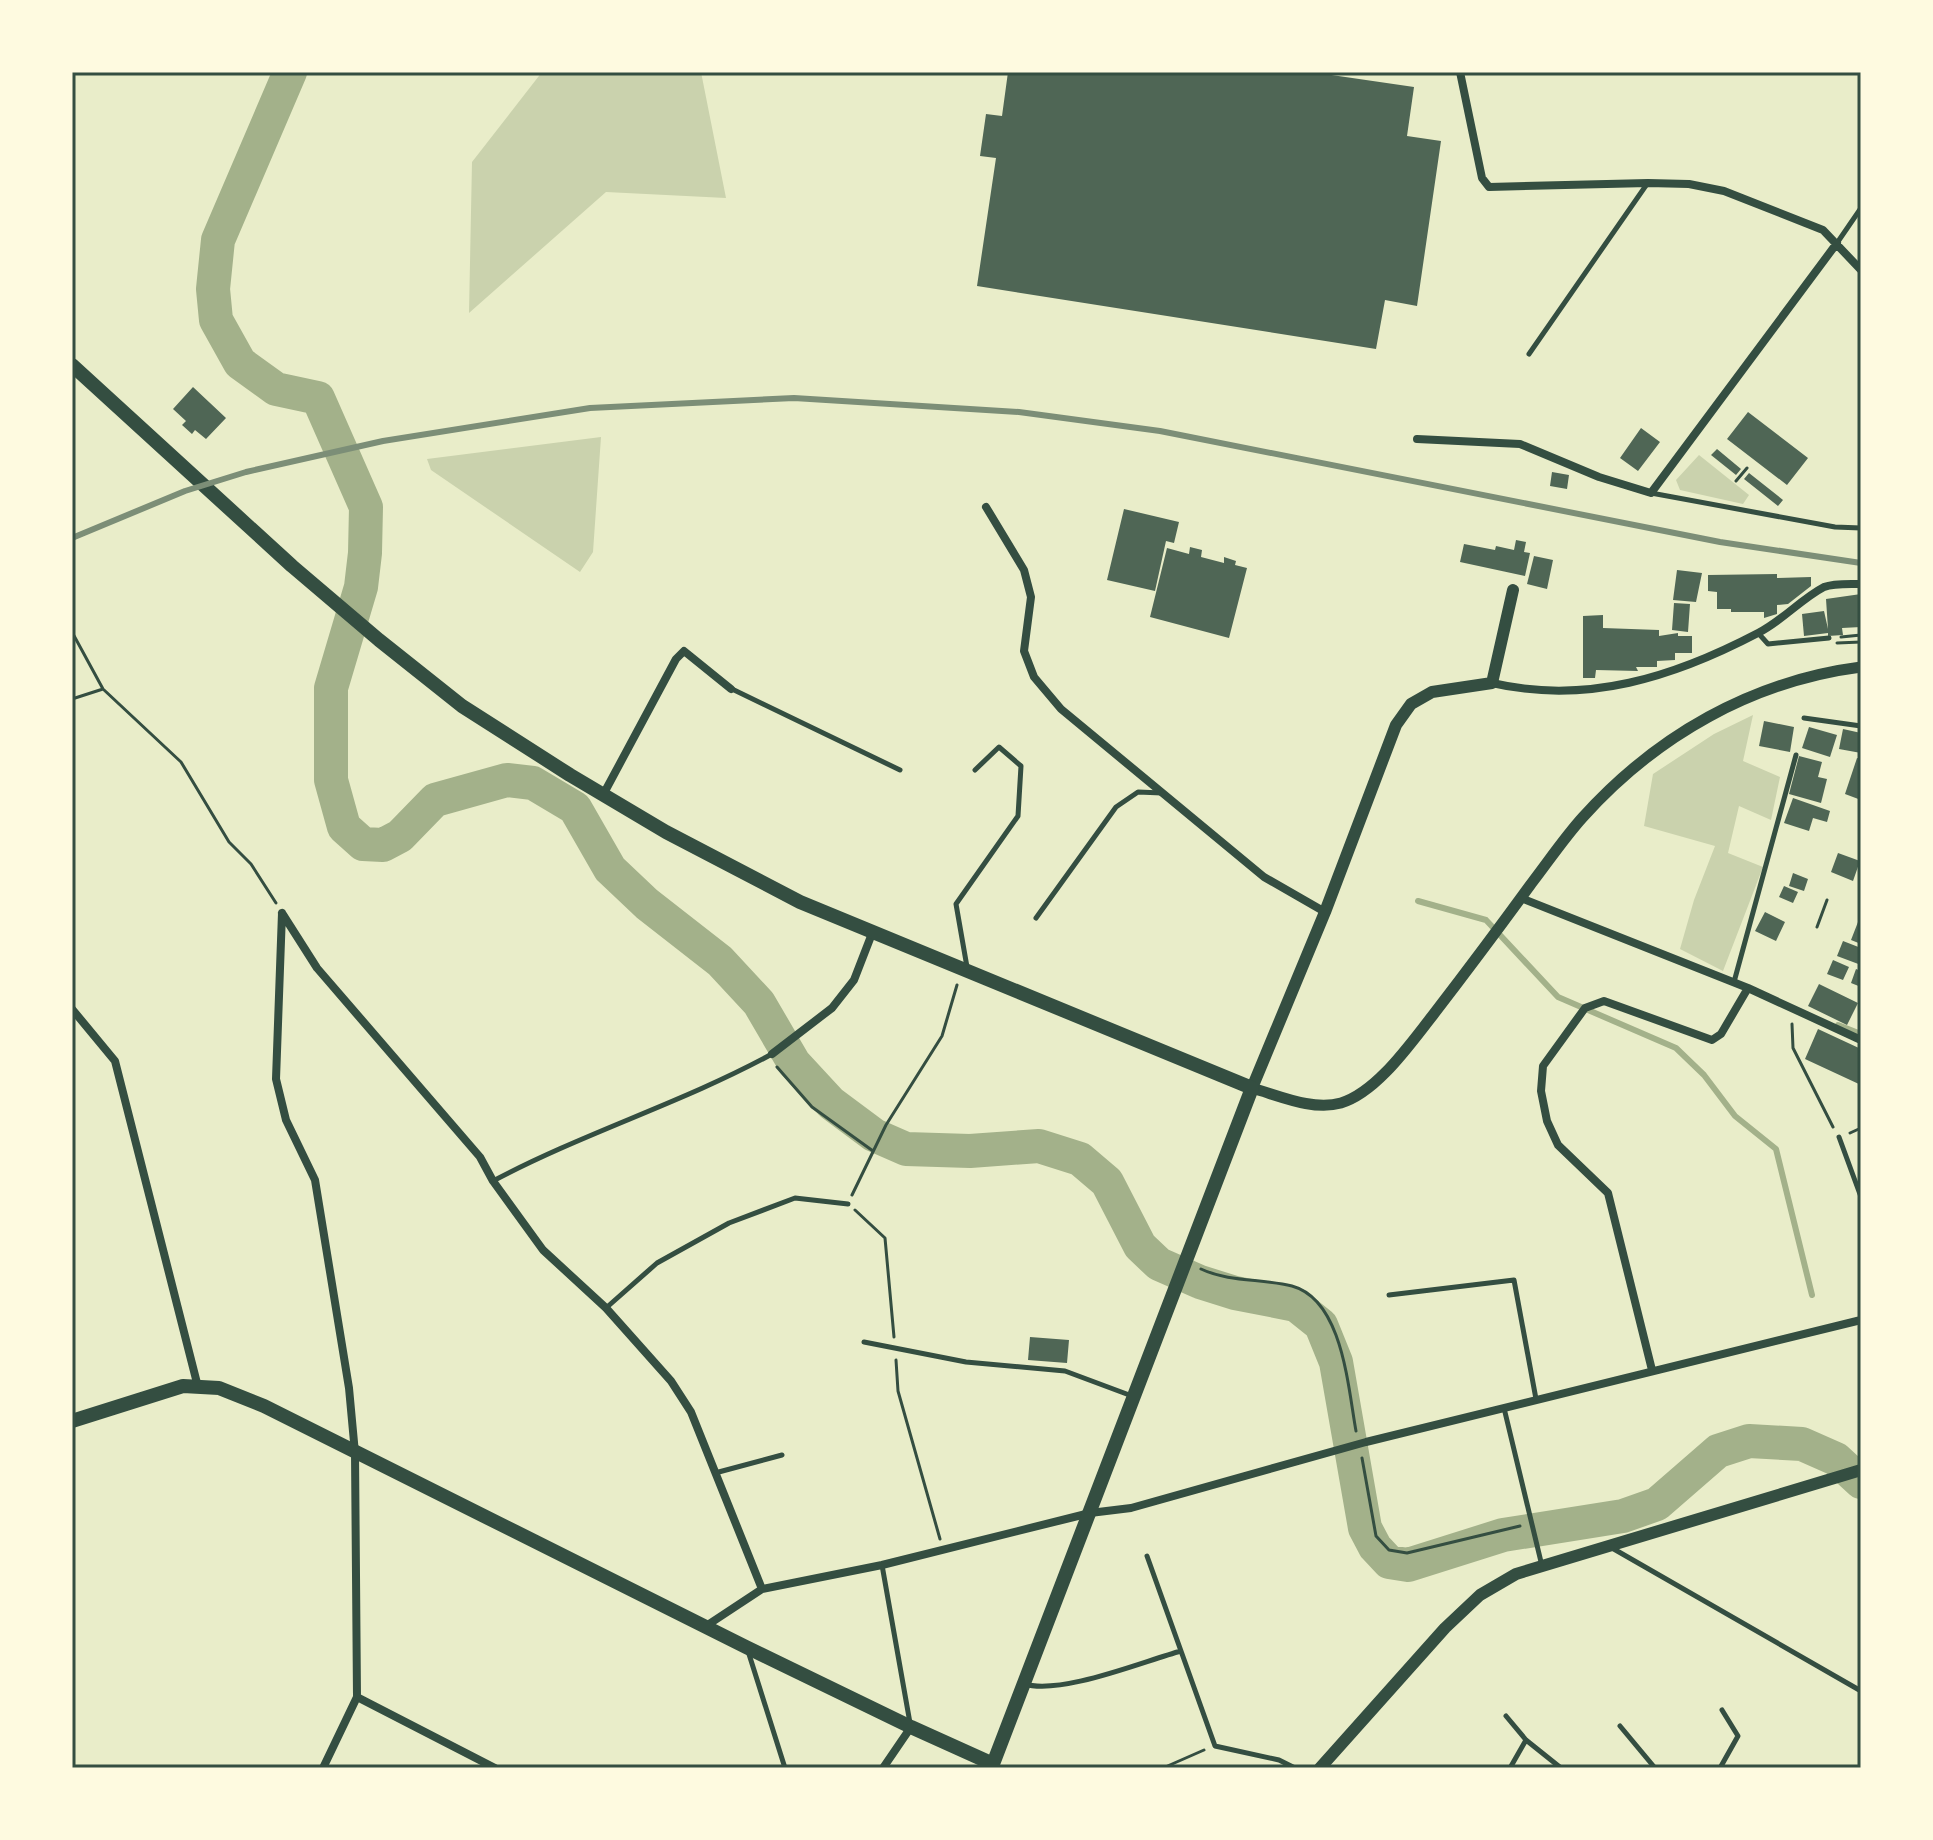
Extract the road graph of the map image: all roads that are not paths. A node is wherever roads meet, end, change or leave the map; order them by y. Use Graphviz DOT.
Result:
graph roads {
  1 [pos="1460,72"];
  2 [pos="1648,183"];
  3 [pos="1861,208"];
  4 [pos="1837,243"];
  5 [pos="1861,270"];
  6 [pos="1529,354"];
  7 [pos="72,365"];
  8 [pos="1417,439"];
  9 [pos="1651,493"];
  10 [pos="986,507"];
  11 [pos="1861,528"];
  12 [pos="1861,584"];
  13 [pos="1513,590"];
  14 [pos="1758,633"];
  15 [pos="1829,638"];
  16 [pos="1861,667"];
  17 [pos="1492,683"];
  18 [pos="731,689"];
  19 [pos="1804,718"];
  20 [pos="1861,726"];
  21 [pos="1796,755"];
  22 [pos="900,770"];
  23 [pos="975,770"];
  24 [pos="1164,794"];
  25 [pos="603,795"];
  26 [pos="1521,898"];
  27 [pos="1325,912"];
  28 [pos="1036,918"];
  29 [pos="873,931"];
  30 [pos="964,971"];
  31 [pos="1734,982"];
  32 [pos="1748,988"];
  33 [pos="72,1009"];
  34 [pos="1861,1040"];
  35 [pos="771,1054"];
  36 [pos="1252,1088"];
  37 [pos="1839,1137"];
  38 [pos="493,1181"];
  39 [pos="1861,1197"];
  40 [pos="848,1204"];
  41 [pos="1389,1295"];
  42 [pos="606,1308"];
  43 [pos="1861,1320"];
  44 [pos="864,1342"];
  45 [pos="1652,1370"];
  46 [pos="198,1387"];
  47 [pos="1135,1397"];
  48 [pos="1536,1399"];
  49 [pos="1504,1407"];
  50 [pos="72,1421"];
  51 [pos="355,1453"];
  52 [pos="782,1455"];
  53 [pos="1861,1470"];
  54 [pos="714,1473"];
  55 [pos="1090,1513"];
  56 [pos="1608,1546"];
  57 [pos="1147,1556"];
  58 [pos="882,1565"];
  59 [pos="1541,1565"];
  60 [pos="762,1589"];
  61 [pos="706,1626"];
  62 [pos="746,1647"];
  63 [pos="1181,1651"];
  64 [pos="1024,1684"];
  65 [pos="1861,1691"];
  66 [pos="357,1697"];
  67 [pos="1722,1710"];
  68 [pos="1506,1716"];
  69 [pos="1620,1726"];
  70 [pos="911,1727"];
  71 [pos="1526,1740"];
  72 [pos="995,1767"];
  73 [pos="323,1768"];
  74 [pos="495,1768"];
  75 [pos="785,1768"];
  76 [pos="883,1768"];
  77 [pos="1295,1768"];
  78 [pos="1320,1768"];
  79 [pos="1510,1768"];
  80 [pos="1561,1768"];
  81 [pos="1655,1768"];
  82 [pos="1720,1768"];
  1 -- 2 [label="street"];
  2 -- 4 [label="street"];
  2 -- 6 [label="lane"];
  3 -- 4 [label="lane"];
  4 -- 5 [label="street"];
  4 -- 9 [label="street"];
  7 -- 25 [label="main road"];
  8 -- 9 [label="street"];
  9 -- 11 [label="lane"];
  10 -- 24 [label="street"];
  12 -- 14 [label="street"];
  13 -- 17 [label="main road"];
  14 -- 15 [label="lane"];
  14 -- 17 [label="street"];
  16 -- 26 [label="street"];
  17 -- 27 [label="main road"];
  18 -- 22 [label="lane"];
  18 -- 25 [label="street"];
  19 -- 20 [label="lane"];
  21 -- 31 [label="lane"];
  23 -- 30 [label="lane"];
  24 -- 27 [label="street"];
  24 -- 28 [label="lane"];
  25 -- 29 [label="main road"];
  26 -- 31 [label="street"];
  26 -- 36 [label="street"];
  27 -- 36 [label="main road"];
  29 -- 30 [label="main road"];
  29 -- 35 [label="street"];
  30 -- 36 [label="main road"];
  31 -- 32 [label="street"];
  32 -- 34 [label="street"];
  32 -- 45 [label="street"];
  33 -- 46 [label="street"];
  35 -- 38 [label="lane"];
  36 -- 47 [label="main road"];
  37 -- 39 [label="lane"];
  38 -- 42 [label="street"];
  38 -- 51 [label="street"];
  40 -- 42 [label="lane"];
  41 -- 48 [label="lane"];
  42 -- 54 [label="street"];
  43 -- 45 [label="street"];
  44 -- 47 [label="lane"];
  45 -- 48 [label="street"];
  46 -- 50 [label="main road"];
  46 -- 51 [label="main road"];
  47 -- 55 [label="main road"];
  48 -- 49 [label="street"];
  49 -- 55 [label="street"];
  49 -- 59 [label="lane"];
  51 -- 61 [label="main road"];
  51 -- 66 [label="street"];
  52 -- 54 [label="lane"];
  53 -- 56 [label="main road"];
  54 -- 60 [label="street"];
  55 -- 58 [label="street"];
  55 -- 64 [label="main road"];
  56 -- 59 [label="main road"];
  56 -- 65 [label="lane"];
  57 -- 63 [label="lane"];
  58 -- 60 [label="street"];
  58 -- 70 [label="lane"];
  59 -- 78 [label="main road"];
  60 -- 61 [label="street"];
  61 -- 62 [label="main road"];
  62 -- 70 [label="main road"];
  62 -- 75 [label="lane"];
  63 -- 64 [label="lane"];
  63 -- 77 [label="lane"];
  64 -- 72 [label="main road"];
  66 -- 73 [label="street"];
  66 -- 74 [label="street"];
  67 -- 82 [label="lane"];
  68 -- 71 [label="lane"];
  69 -- 81 [label="lane"];
  70 -- 72 [label="main road"];
  70 -- 76 [label="street"];
  71 -- 79 [label="lane"];
  71 -- 80 [label="lane"];
}
